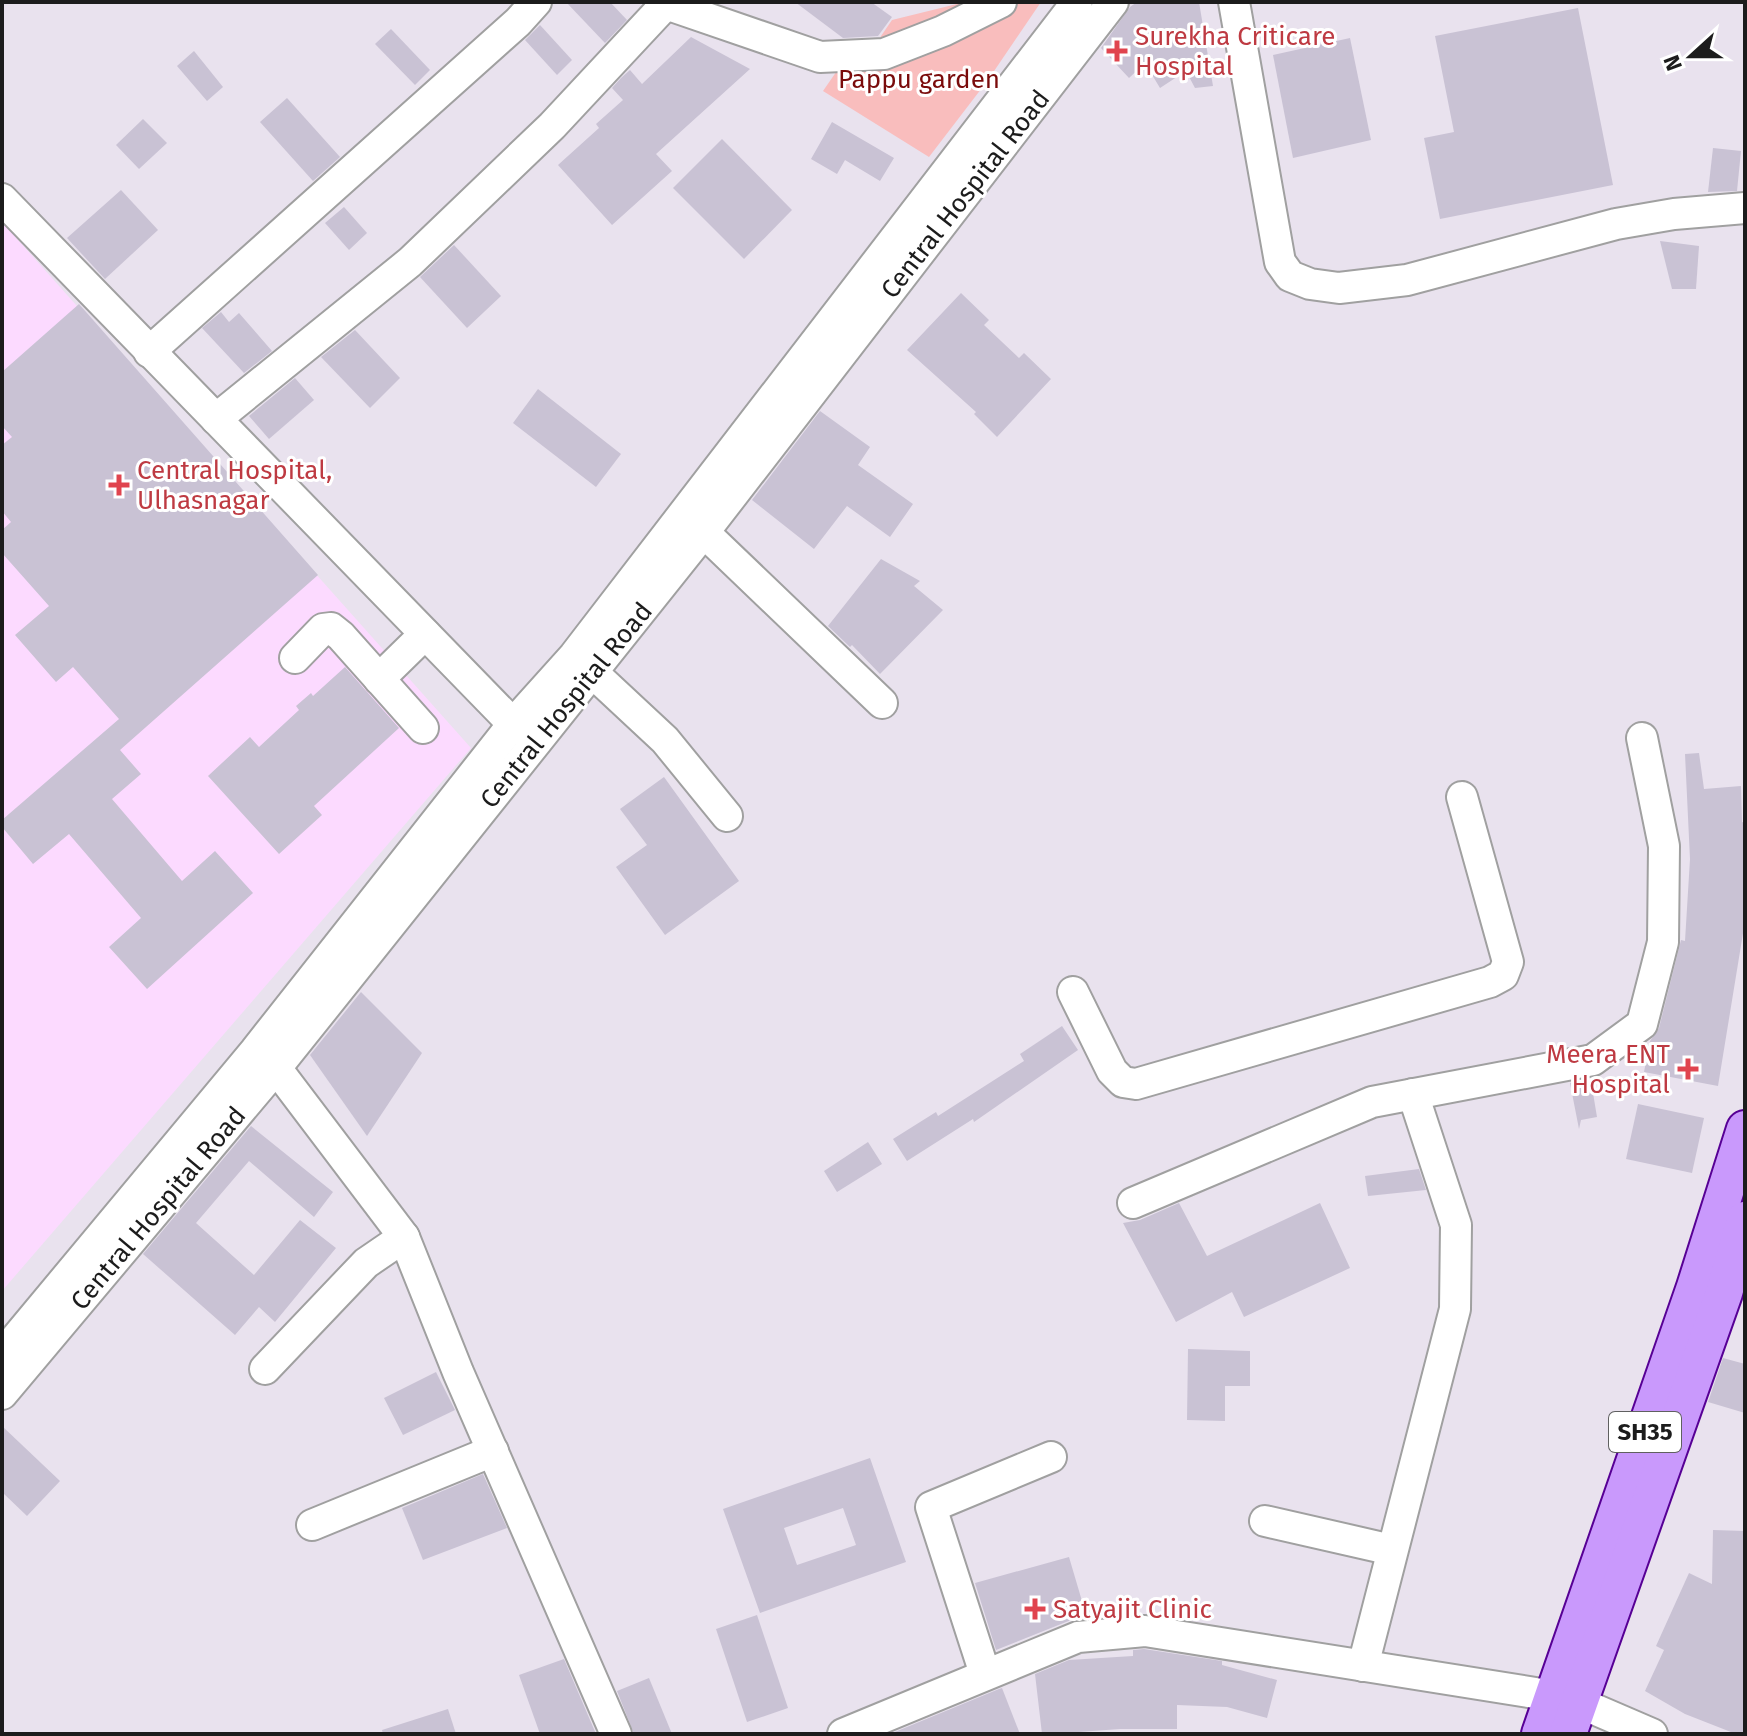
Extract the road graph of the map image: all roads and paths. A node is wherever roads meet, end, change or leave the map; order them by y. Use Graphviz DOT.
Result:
graph roads {
  1 [pos="536,2"];
  2 [pos="1001,2"];
  3 [pos="1077,2"];
  4 [pos="1112,2"];
  5 [pos="1234,2"];
  6 [pos="662,4"];
  7 [pos="2,199"];
  8 [pos="1745,208"];
  9 [pos="149,352"];
  10 [pos="216,419"];
  11 [pos="694,523"];
  12 [pos="425,634"];
  13 [pos="295,658"];
  14 [pos="592,672"];
  15 [pos="379,679"];
  16 [pos="882,703"];
  17 [pos="423,728"];
  18 [pos="525,733"];
  19 [pos="1642,738"];
  20 [pos="1462,797"];
  21 [pos="727,816"];
  22 [pos="1073,992"];
  23 [pos="265,1060"];
  24 [pos="1413,1094"];
  25 [pos="1745,1129"];
  26 [pos="1133,1203"];
  27 [pos="1745,1220"];
  28 [pos="404,1237"];
  29 [pos="1721,1293"];
  30 [pos="2,1355"];
  31 [pos="265,1369"];
  32 [pos="2,1394"];
  33 [pos="493,1451"];
  34 [pos="1051,1457"];
  35 [pos="1265,1521"];
  36 [pos="312,1525"];
  37 [pos="1392,1550"];
  38 [pos="1363,1666"];
  39 [pos="985,1674"];
  40 [pos="1567,1711"];
  41 [pos="616,1734"];
  42 [pos="843,1734"];
  43 [pos="1540,1734"];
  44 [pos="1652,1734"];
  1 -- 9 [label="street"];
  2 -- 6 [label="street"];
  3 -- 11 [label="street, Central Hospital Road"];
  4 -- 11 [label="street, Central Hospital Road"];
  5 -- 8 [label="street"];
  6 -- 10 [label="street"];
  7 -- 9 [label="street"];
  9 -- 10 [label="street"];
  10 -- 12 [label="street"];
  11 -- 14 [label="street, Central Hospital Road"];
  11 -- 16 [label="street"];
  11 -- 18 [label="street, Central Hospital Road"];
  12 -- 15 [label="street"];
  12 -- 18 [label="street"];
  13 -- 15 [label="street"];
  14 -- 18 [label="street, Central Hospital Road"];
  14 -- 21 [label="street"];
  15 -- 17 [label="street"];
  18 -- 23 [label="street, Central Hospital Road"];
  19 -- 24 [label="street"];
  20 -- 22 [label="street"];
  23 -- 28 [label="street"];
  23 -- 30 [label="street, Central Hospital Road"];
  23 -- 32 [label="street, Central Hospital Road"];
  24 -- 26 [label="street"];
  24 -- 37 [label="street"];
  25 -- 29 [label="main road, SH35"];
  27 -- 29 [label="main road, SH35"];
  28 -- 31 [label="street"];
  28 -- 33 [label="street"];
  29 -- 40 [label="main road, SH35"];
  33 -- 36 [label="street"];
  33 -- 41 [label="street"];
  34 -- 39 [label="street"];
  35 -- 37 [label="street"];
  37 -- 38 [label="street"];
  38 -- 39 [label="street"];
  38 -- 40 [label="street"];
  39 -- 42 [label="street"];
  40 -- 43 [label="main road, SH35"];
  40 -- 44 [label="street"];
}
